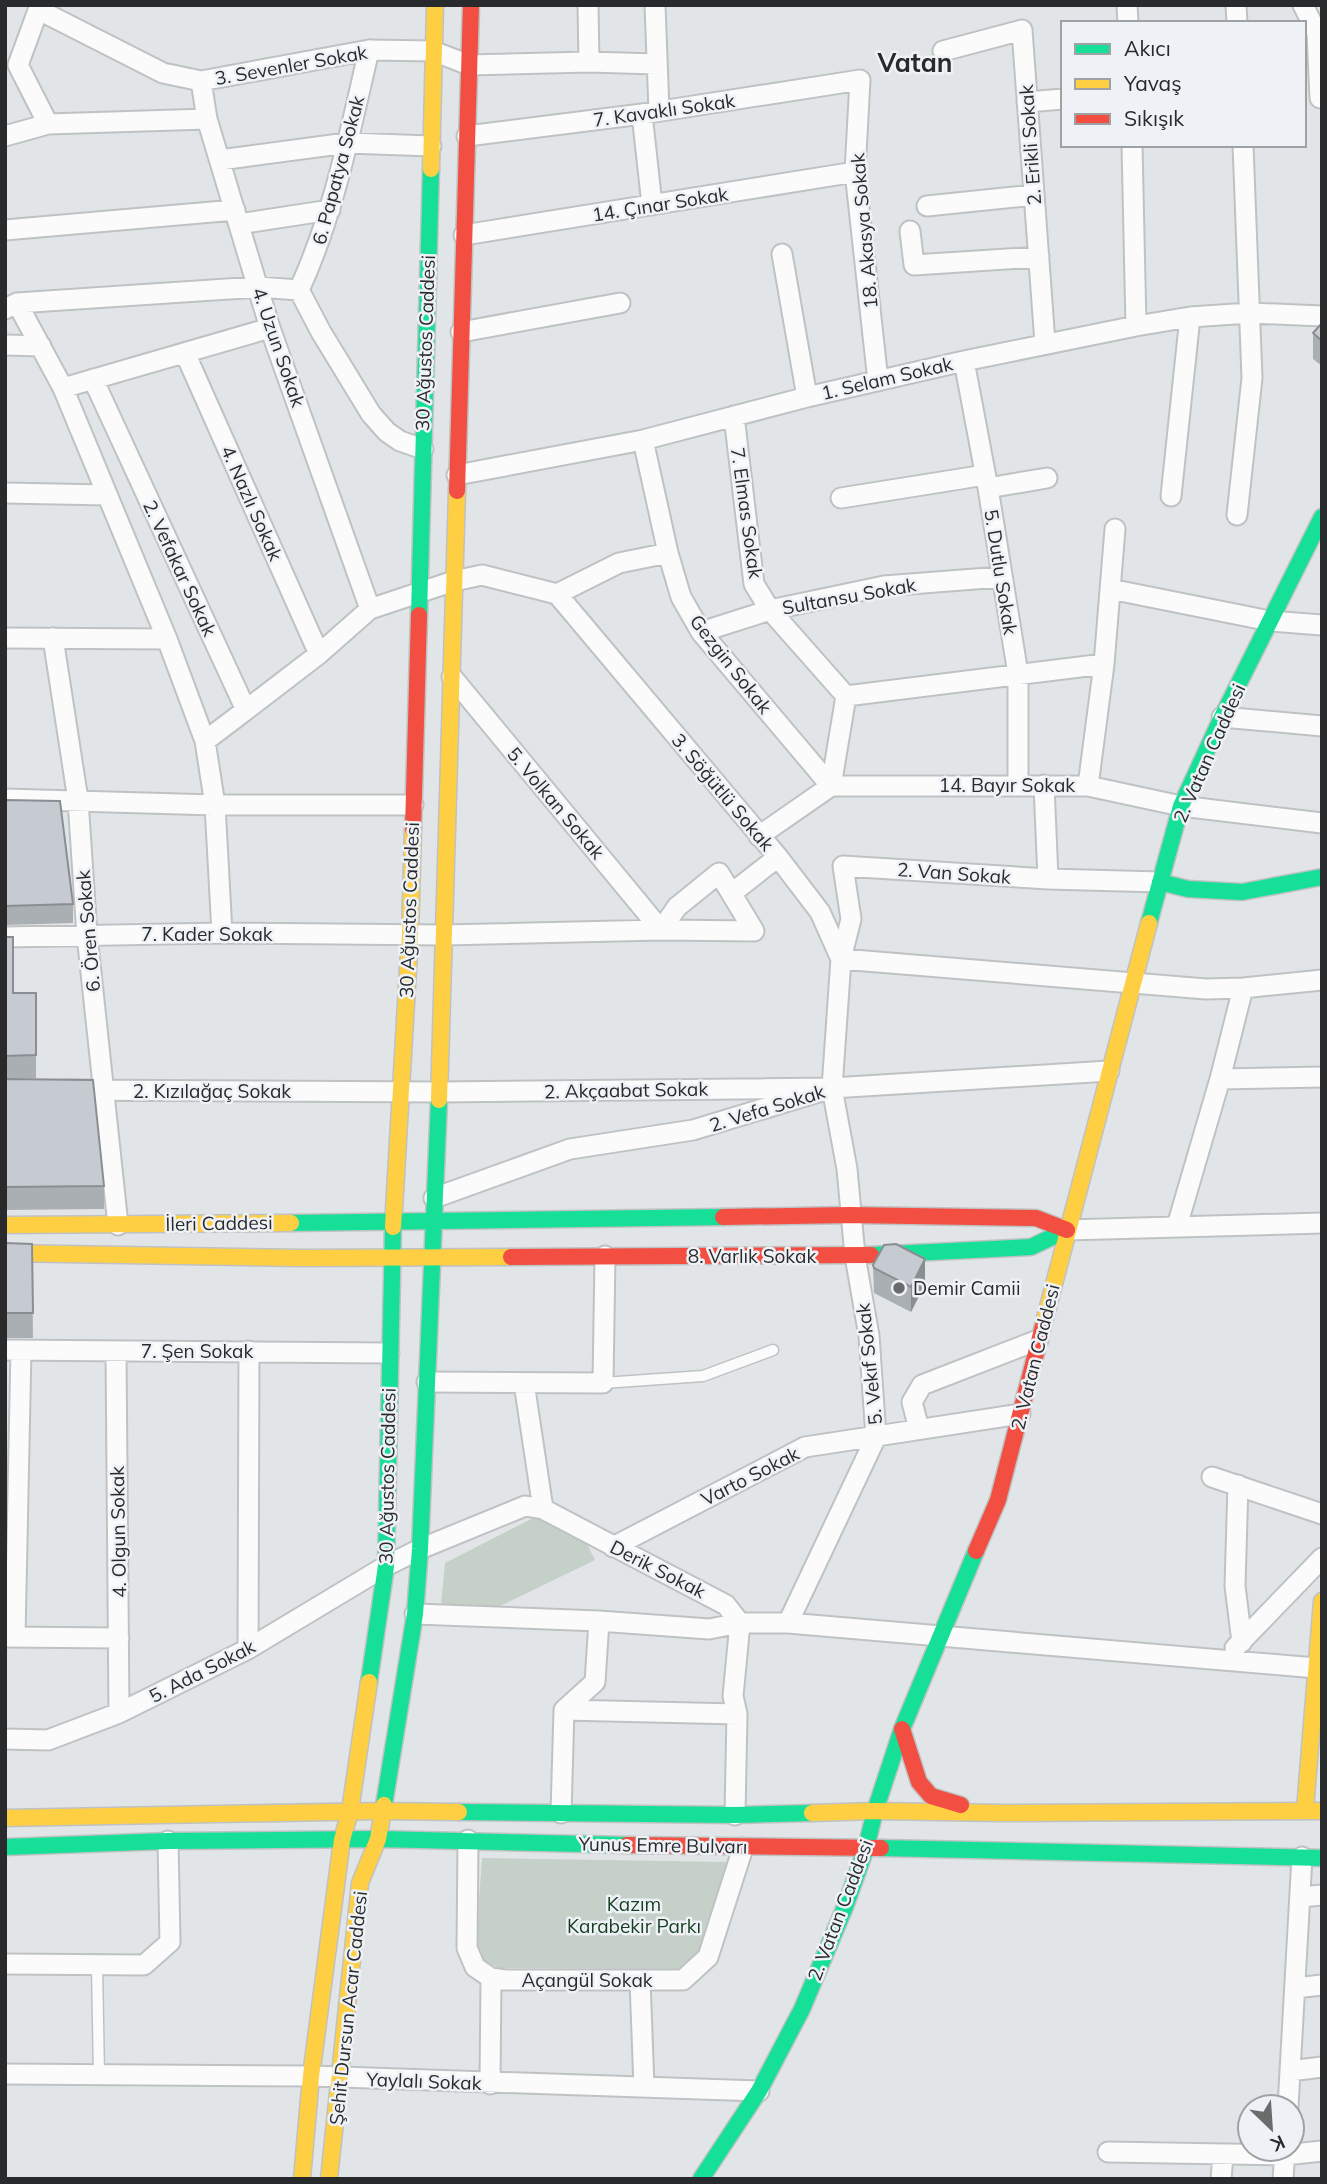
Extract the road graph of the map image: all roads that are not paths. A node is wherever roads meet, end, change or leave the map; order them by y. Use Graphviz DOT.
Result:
graph roads {
  1 [pos="435,5"];
  2 [pos="471,5"];
  3 [pos="588,5"];
  4 [pos="655,5"];
  5 [pos="1303,5"];
  6 [pos="39,8"];
  7 [pos="369,50"];
  8 [pos="433,51"];
  9 [pos="943,51"];
  10 [pos="12,62"];
  11 [pos="589,62"];
  12 [pos="656,64"];
  13 [pos="469,65"];
  14 [pos="860,80"];
  15 [pos="201,81"];
  16 [pos="1061,99"];
  17 [pos="1315,100"];
  18 [pos="1027,102"];
  19 [pos="650,113"];
  20 [pos="207,119"];
  21 [pos="48,124"];
  22 [pos="5,136"];
  23 [pos="467,136"];
  24 [pos="347,143"];
  25 [pos="431,146"];
  26 [pos="1132,147"];
  27 [pos="1243,147"];
  28 [pos="220,160"];
  29 [pos="855,172"];
  30 [pos="1034,195"];
  31 [pos="652,205"];
  32 [pos="927,206"];
  33 [pos="330,210"];
  34 [pos="237,217"];
  35 [pos="5,230"];
  36 [pos="910,231"];
  37 [pos="464,235"];
  38 [pos="782,254"];
  39 [pos="1038,257"];
  40 [pos="258,287"];
  41 [pos="299,290"];
  42 [pos="620,303"];
  43 [pos="11,306"];
  44 [pos="1250,313"];
  45 [pos="1322,316"];
  46 [pos="1190,317"];
  47 [pos="1136,326"];
  48 [pos="270,328"];
  49 [pos="461,332"];
  50 [pos="1045,343"];
  51 [pos="5,345"];
  52 [pos="41,346"];
  53 [pos="185,353"];
  54 [pos="964,360"];
  55 [pos="93,379"];
  56 [pos="878,381"];
  57 [pos="63,388"];
  58 [pos="807,397"];
  59 [pos="734,416"];
  60 [pos="643,440"];
  61 [pos="423,449"];
  62 [pos="457,475"];
  63 [pos="1046,478"];
  64 [pos="986,481"];
  65 [pos="5,493"];
  66 [pos="107,495"];
  67 [pos="1171,496"];
  68 [pos="841,498"];
  69 [pos="1237,514"];
  70 [pos="1115,529"];
  71 [pos="1319,529"];
  72 [pos="668,554"];
  73 [pos="1001,577"];
  74 [pos="454,581"];
  75 [pos="1110,589"];
  76 [pos="419,592"];
  77 [pos="556,594"];
  78 [pos="370,609"];
  79 [pos="770,610"];
  80 [pos="1270,621"];
  81 [pos="1322,625"];
  82 [pos="701,632"];
  83 [pos="5,638"];
  84 [pos="54,638"];
  85 [pos="167,639"];
  86 [pos="319,653"];
  87 [pos="1104,664"];
  88 [pos="1018,674"];
  89 [pos="452,677"];
  90 [pos="846,696"];
  91 [pos="246,709"];
  92 [pos="1222,717"];
  93 [pos="1322,726"];
  94 [pos="205,741"];
  95 [pos="1018,785"];
  96 [pos="1044,785"];
  97 [pos="831,786"];
  98 [pos="1088,786"];
  99 [pos="5,799"];
  100 [pos="78,800"];
  101 [pos="215,805"];
  102 [pos="413,805"];
  103 [pos="1181,806"];
  104 [pos="1322,822"];
  105 [pos="759,836"];
  106 [pos="778,857"];
  107 [pos="1322,877"];
  108 [pos="1048,879"];
  109 [pos="1160,882"];
  110 [pos="732,893"];
  111 [pos="661,930"];
  112 [pos="222,933"];
  113 [pos="410,934"];
  114 [pos="87,935"];
  115 [pos="444,935"];
  116 [pos="5,937"];
  117 [pos="841,958"];
  118 [pos="1322,980"];
  119 [pos="1132,984"];
  120 [pos="1243,988"];
  121 [pos="1109,1071"];
  122 [pos="1322,1077"];
  123 [pos="1220,1079"];
  124 [pos="832,1088"];
  125 [pos="47,1090"];
  126 [pos="102,1090"];
  127 [pos="420,1092"];
  128 [pos="434,1198"];
  129 [pos="850,1215"];
  130 [pos="393,1220"];
  131 [pos="433,1220"];
  132 [pos="1322,1223"];
  133 [pos="5,1225"];
  134 [pos="118,1225"];
  135 [pos="1177,1226"];
  136 [pos="1067,1230"];
  137 [pos="5,1253"];
  138 [pos="605,1256"];
  139 [pos="856,1256"];
  140 [pos="432,1257"];
  141 [pos="391,1258"];
  142 [pos="1038,1340"];
  143 [pos="13,1350"];
  144 [pos="773,1350"];
  145 [pos="116,1351"];
  146 [pos="249,1352"];
  147 [pos="389,1353"];
  148 [pos="427,1382"];
  149 [pos="524,1383"];
  150 [pos="603,1383"];
  151 [pos="1020,1414"];
  152 [pos="919,1430"];
  153 [pos="876,1437"];
  154 [pos="1212,1477"];
  155 [pos="1238,1485"];
  156 [pos="543,1509"];
  157 [pos="1322,1514"];
  158 [pos="613,1546"];
  159 [pos="419,1549"];
  160 [pos="1322,1558"];
  161 [pos="386,1566"];
  162 [pos="1322,1601"];
  163 [pos="415,1614"];
  164 [pos="598,1621"];
  165 [pos="740,1623"];
  166 [pos="788,1623"];
  167 [pos="939,1636"];
  168 [pos="10,1637"];
  169 [pos="119,1638"];
  170 [pos="1242,1642"];
  171 [pos="248,1649"];
  172 [pos="1225,1660"];
  173 [pos="1318,1678"];
  174 [pos="564,1710"];
  175 [pos="119,1713"];
  176 [pos="737,1713"];
  177 [pos="902,1728"];
  178 [pos="5,1739"];
  179 [pos="1305,1810"];
  180 [pos="350,1811"];
  181 [pos="382,1811"];
  182 [pos="875,1811"];
  183 [pos="1322,1811"];
  184 [pos="1003,1812"];
  185 [pos="561,1813"];
  186 [pos="735,1815"];
  187 [pos="5,1818"];
  188 [pos="377,1839"];
  189 [pos="342,1840"];
  190 [pos="468,1840"];
  191 [pos="169,1841"];
  192 [pos="5,1847"];
  193 [pos="743,1848"];
  194 [pos="866,1848"];
  195 [pos="1312,1857"];
  196 [pos="1322,1895"];
  197 [pos="1300,1897"];
  198 [pos="5,1964"];
  199 [pos="97,1965"];
  200 [pos="491,1978"];
  201 [pos="640,1980"];
  202 [pos="1322,1985"];
  203 [pos="1295,1988"];
  204 [pos="1322,2067"];
  205 [pos="1290,2071"];
  206 [pos="5,2074"];
  207 [pos="99,2075"];
  208 [pos="311,2076"];
  209 [pos="340,2077"];
  210 [pos="490,2084"];
  211 [pos="644,2087"];
  212 [pos="759,2091"];
  213 [pos="1289,2093"];
  214 [pos="1108,2152"];
  215 [pos="1236,2154"];
  216 [pos="1223,2155"];
  217 [pos="712,2174"];
  218 [pos="302,2179"];
  219 [pos="329,2179"];
  220 [pos="1221,2179"];
  1 -- 8 [label="main road, 30 Ağustos Caddesi"];
  2 -- 13 [label="main road, 30 Ağustos Caddesi"];
  3 -- 11 [label="street"];
  4 -- 12 [label="street"];
  5 -- 17 [label="street"];
  6 -- 10 [label="street"];
  6 -- 15 [label="street, 3. Sevenler Sokak"];
  7 -- 8 [label="street, 3. Sevenler Sokak"];
  7 -- 15 [label="street, 3. Sevenler Sokak"];
  7 -- 24 [label="street, 6. Papatya Sokak"];
  8 -- 13 [label="street"];
  8 -- 25 [label="main road, 30 Ağustos Caddesi"];
  9 -- 18 [label="street, 2. Erikli Sokak"];
  10 -- 21 [label="street"];
  11 -- 12 [label="street"];
  11 -- 13 [label="street"];
  12 -- 19 [label="street"];
  13 -- 23 [label="main road, 30 Ağustos Caddesi"];
  14 -- 19 [label="street, 7. Kavaklı Sokak"];
  14 -- 29 [label="street, 18. Akasya Sokak"];
  15 -- 20 [label="street, 4. Uzun Sokak"];
  16 -- 18 [label="street"];
  18 -- 30 [label="street, 2. Erikli Sokak"];
  19 -- 23 [label="street, 7. Kavaklı Sokak"];
  19 -- 31 [label="street"];
  20 -- 21 [label="street"];
  20 -- 28 [label="street, 4. Uzun Sokak"];
  21 -- 22 [label="street"];
  23 -- 37 [label="main road, 30 Ağustos Caddesi"];
  24 -- 25 [label="street"];
  24 -- 28 [label="street"];
  24 -- 33 [label="street, 6. Papatya Sokak"];
  25 -- 61 [label="main road, 30 Ağustos Caddesi"];
  26 -- 47 [label="street"];
  27 -- 44 [label="street"];
  28 -- 34 [label="street, 4. Uzun Sokak"];
  29 -- 31 [label="street, 14. Çınar Sokak"];
  29 -- 56 [label="street, 18. Akasya Sokak"];
  30 -- 32 [label="street"];
  30 -- 39 [label="street, 2. Erikli Sokak"];
  31 -- 37 [label="street, 14. Çınar Sokak"];
  33 -- 34 [label="street"];
  33 -- 41 [label="street, 6. Papatya Sokak"];
  34 -- 35 [label="street"];
  34 -- 40 [label="street, 4. Uzun Sokak"];
  36 -- 39 [label="street"];
  37 -- 49 [label="main road, 30 Ağustos Caddesi"];
  38 -- 58 [label="street"];
  39 -- 50 [label="street, 2. Erikli Sokak"];
  40 -- 41 [label="street"];
  40 -- 43 [label="street"];
  40 -- 48 [label="street, 4. Uzun Sokak"];
  41 -- 61 [label="street"];
  42 -- 49 [label="street"];
  43 -- 52 [label="street"];
  44 -- 45 [label="street, 1. Selam Sokak"];
  44 -- 46 [label="street, 1. Selam Sokak"];
  44 -- 69 [label="street"];
  46 -- 47 [label="street, 1. Selam Sokak"];
  46 -- 67 [label="street"];
  47 -- 50 [label="street, 1. Selam Sokak"];
  48 -- 53 [label="street"];
  48 -- 78 [label="street, 4. Uzun Sokak"];
  49 -- 62 [label="main road, 30 Ağustos Caddesi"];
  50 -- 54 [label="street, 1. Selam Sokak"];
  51 -- 52 [label="street"];
  52 -- 57 [label="street"];
  53 -- 55 [label="street"];
  53 -- 86 [label="street, 4. Nazlı Sokak"];
  54 -- 56 [label="street, 1. Selam Sokak"];
  54 -- 64 [label="street, 5. Dutlu Sokak"];
  55 -- 57 [label="street"];
  55 -- 91 [label="street, 2. Vefakar Sokak"];
  56 -- 58 [label="street, 1. Selam Sokak"];
  57 -- 66 [label="street"];
  58 -- 59 [label="street, 1. Selam Sokak"];
  59 -- 60 [label="street, 1. Selam Sokak"];
  59 -- 79 [label="street, 7. Elmas Sokak"];
  60 -- 62 [label="street, 1. Selam Sokak"];
  60 -- 72 [label="street, Gezgin Sokak"];
  61 -- 76 [label="main road, 30 Ağustos Caddesi"];
  62 -- 74 [label="main road, 30 Ağustos Caddesi"];
  63 -- 64 [label="street"];
  64 -- 68 [label="street"];
  64 -- 73 [label="street, 5. Dutlu Sokak"];
  65 -- 66 [label="street"];
  66 -- 85 [label="street"];
  70 -- 75 [label="street"];
  71 -- 80 [label="main road, 2. Vatan Caddesi"];
  72 -- 77 [label="street"];
  72 -- 82 [label="street, Gezgin Sokak"];
  73 -- 79 [label="street, Sultansu Sokak"];
  73 -- 88 [label="street, 5. Dutlu Sokak"];
  74 -- 76 [label="street"];
  74 -- 77 [label="street"];
  74 -- 89 [label="main road, 30 Ağustos Caddesi"];
  75 -- 80 [label="street"];
  75 -- 87 [label="street"];
  76 -- 78 [label="street"];
  76 -- 102 [label="main road, 30 Ağustos Caddesi"];
  77 -- 105 [label="street, 3. Söğütlü Sokak"];
  78 -- 86 [label="street"];
  79 -- 82 [label="street, Sultansu Sokak"];
  79 -- 90 [label="street, 7. Elmas Sokak"];
  80 -- 81 [label="street"];
  80 -- 92 [label="main road, 2. Vatan Caddesi"];
  82 -- 97 [label="street, Gezgin Sokak"];
  83 -- 84 [label="street"];
  84 -- 85 [label="street"];
  84 -- 100 [label="street, 6. Ören Sokak"];
  85 -- 94 [label="street"];
  86 -- 91 [label="street"];
  87 -- 88 [label="street"];
  87 -- 98 [label="street"];
  88 -- 90 [label="street"];
  88 -- 95 [label="street, 5. Dutlu Sokak"];
  89 -- 111 [label="street, 5. Volkan Sokak"];
  89 -- 115 [label="main road, 30 Ağustos Caddesi"];
  90 -- 97 [label="street"];
  91 -- 94 [label="street"];
  92 -- 93 [label="street"];
  92 -- 103 [label="main road, 2. Vatan Caddesi"];
  94 -- 101 [label="street"];
  95 -- 96 [label="street, 14. Bayır Sokak"];
  95 -- 97 [label="street, 14. Bayır Sokak"];
  96 -- 98 [label="street, 14. Bayır Sokak"];
  96 -- 108 [label="street"];
  97 -- 105 [label="street"];
  98 -- 103 [label="street, 14. Bayır Sokak"];
  99 -- 100 [label="street"];
  100 -- 101 [label="street"];
  100 -- 114 [label="street, 6. Ören Sokak"];
  101 -- 102 [label="street"];
  101 -- 112 [label="street"];
  102 -- 113 [label="main road, 30 Ağustos Caddesi"];
  103 -- 104 [label="street, 14. Bayır Sokak"];
  103 -- 109 [label="main road, 2. Vatan Caddesi"];
  105 -- 106 [label="street, 3. Söğütlü Sokak"];
  106 -- 110 [label="street"];
  106 -- 117 [label="street, 3. Söğütlü Sokak"];
  107 -- 109 [label="main road"];
  108 -- 109 [label="street, 2. Van Sokak"];
  108 -- 117 [label="street, 2. Van Sokak"];
  109 -- 119 [label="main road, 2. Vatan Caddesi"];
  110 -- 111 [label="street"];
  110 -- 111 [label="street"];
  111 -- 115 [label="street"];
  112 -- 113 [label="street, 7. Kader Sokak"];
  112 -- 114 [label="street, 7. Kader Sokak"];
  113 -- 115 [label="street"];
  113 -- 127 [label="main road, 30 Ağustos Caddesi"];
  114 -- 116 [label="street, 7. Kader Sokak"];
  114 -- 126 [label="street, 6. Ören Sokak"];
  115 -- 127 [label="main road, 30 Ağustos Caddesi"];
  117 -- 119 [label="street"];
  117 -- 124 [label="street, 3. Söğütlü Sokak"];
  118 -- 120 [label="street"];
  119 -- 120 [label="street"];
  119 -- 121 [label="main road, 2. Vatan Caddesi"];
  120 -- 123 [label="street"];
  121 -- 124 [label="street, 2. Vefa Sokak"];
  121 -- 136 [label="main road, 2. Vatan Caddesi"];
  122 -- 123 [label="street"];
  123 -- 135 [label="street"];
  124 -- 127 [label="street, 2. Akçaabat Sokak"];
  124 -- 128 [label="street, 2. Vefa Sokak"];
  124 -- 129 [label="street, 5. Vekıf Sokak"];
  125 -- 126 [label="street, 2. Kızılağaç Sokak"];
  126 -- 127 [label="street, 2. Kızılağaç Sokak"];
  126 -- 134 [label="street, 6. Ören Sokak"];
  127 -- 128 [label="main road, 30 Ağustos Caddesi"];
  127 -- 130 [label="main road, 30 Ağustos Caddesi"];
  128 -- 131 [label="main road, 30 Ağustos Caddesi"];
  129 -- 131 [label="main road, 8. Varlık Sokak"];
  129 -- 136 [label="main road, 8. Varlık Sokak"];
  129 -- 139 [label="street, 5. Vekıf Sokak"];
  130 -- 131 [label="main road, İleri Caddesi"];
  130 -- 134 [label="main road, İleri Caddesi"];
  130 -- 141 [label="main road, 30 Ağustos Caddesi"];
  131 -- 140 [label="main road, 30 Ağustos Caddesi"];
  132 -- 135 [label="street, 8. Varlık Sokak"];
  133 -- 134 [label="main road, İleri Caddesi"];
  135 -- 136 [label="street, 8. Varlık Sokak"];
  136 -- 139 [label="main road, 8. Varlık Sokak"];
  136 -- 142 [label="main road, 2. Vatan Caddesi"];
  137 -- 141 [label="main road, İleri Caddesi"];
  138 -- 139 [label="main road, 8. Varlık Sokak"];
  138 -- 140 [label="main road, 8. Varlık Sokak"];
  138 -- 150 [label="street"];
  139 -- 153 [label="street, 5. Vekıf Sokak"];
  140 -- 141 [label="main road, İleri Caddesi"];
  140 -- 148 [label="main road, 30 Ağustos Caddesi"];
  141 -- 147 [label="main road, 30 Ağustos Caddesi"];
  142 -- 151 [label="main road, 2. Vatan Caddesi"];
  142 -- 152 [label="street"];
  143 -- 145 [label="street, 7. Şen Sokak"];
  143 -- 168 [label="street"];
  144 -- 150 [label="lane"];
  145 -- 146 [label="street, 7. Şen Sokak"];
  145 -- 169 [label="street, 4. Olgun Sokak"];
  146 -- 147 [label="street, 7. Şen Sokak"];
  146 -- 171 [label="street"];
  147 -- 161 [label="main road, 30 Ağustos Caddesi"];
  148 -- 149 [label="street"];
  148 -- 159 [label="main road, 30 Ağustos Caddesi"];
  149 -- 150 [label="street"];
  149 -- 156 [label="street"];
  151 -- 152 [label="street, Varto Sokak"];
  151 -- 167 [label="main road, 2. Vatan Caddesi"];
  152 -- 153 [label="street, Varto Sokak"];
  153 -- 158 [label="street, Varto Sokak"];
  153 -- 166 [label="street, 5. Vekıf Sokak"];
  154 -- 155 [label="street"];
  155 -- 157 [label="street"];
  155 -- 170 [label="street"];
  156 -- 158 [label="street, Derik Sokak"];
  156 -- 159 [label="street"];
  158 -- 165 [label="street, Derik Sokak"];
  159 -- 161 [label="street"];
  159 -- 163 [label="main road, 30 Ağustos Caddesi"];
  160 -- 170 [label="street"];
  161 -- 171 [label="street, 5. Ada Sokak"];
  161 -- 180 [label="main road, 30 Ağustos Caddesi"];
  162 -- 173 [label="main road"];
  163 -- 164 [label="street"];
  163 -- 181 [label="main road, 30 Ağustos Caddesi"];
  164 -- 165 [label="street"];
  164 -- 174 [label="street"];
  165 -- 166 [label="street"];
  165 -- 176 [label="street"];
  166 -- 167 [label="street"];
  167 -- 172 [label="street"];
  167 -- 177 [label="main road, 2. Vatan Caddesi"];
  168 -- 169 [label="street"];
  169 -- 175 [label="street, 4. Olgun Sokak"];
  170 -- 172 [label="street"];
  171 -- 175 [label="street, 5. Ada Sokak"];
  172 -- 173 [label="street"];
  173 -- 179 [label="main road"];
  174 -- 176 [label="street"];
  174 -- 185 [label="street"];
  175 -- 178 [label="street, 5. Ada Sokak"];
  176 -- 186 [label="street"];
  177 -- 182 [label="main road, 2. Vatan Caddesi"];
  177 -- 184 [label="main road"];
  179 -- 183 [label="main road, Yunus Emre Bulvarı"];
  179 -- 184 [label="main road, Yunus Emre Bulvarı"];
  180 -- 181 [label="main road, Yunus Emre Bulvarı"];
  180 -- 187 [label="main road, Yunus Emre Bulvarı"];
  180 -- 189 [label="main road, 30 Ağustos Caddesi"];
  181 -- 185 [label="main road, Yunus Emre Bulvarı"];
  181 -- 188 [label="main road, Şehit Dursun Acar Caddesi"];
  182 -- 184 [label="main road, Yunus Emre Bulvarı"];
  182 -- 186 [label="main road, Yunus Emre Bulvarı"];
  182 -- 194 [label="main road, 2. Vatan Caddesi"];
  185 -- 186 [label="main road, Yunus Emre Bulvarı"];
  188 -- 189 [label="main road, Yunus Emre Bulvarı"];
  188 -- 190 [label="main road, Yunus Emre Bulvarı"];
  188 -- 209 [label="main road, Şehit Dursun Acar Caddesi"];
  189 -- 191 [label="main road, Yunus Emre Bulvarı"];
  189 -- 208 [label="main road, Şehit Dursun Acar Caddesi"];
  190 -- 193 [label="main road, Yunus Emre Bulvarı"];
  190 -- 200 [label="street"];
  191 -- 192 [label="main road, Yunus Emre Bulvarı"];
  191 -- 199 [label="street"];
  193 -- 194 [label="main road, Yunus Emre Bulvarı"];
  193 -- 201 [label="street, Açangül Sokak"];
  194 -- 195 [label="main road, Yunus Emre Bulvarı"];
  194 -- 212 [label="main road, 2. Vatan Caddesi"];
  195 -- 197 [label="street"];
  196 -- 197 [label="street"];
  197 -- 203 [label="street"];
  198 -- 199 [label="street"];
  199 -- 207 [label="lane"];
  200 -- 201 [label="street, Açangül Sokak"];
  200 -- 210 [label="street"];
  201 -- 211 [label="street"];
  202 -- 203 [label="street"];
  203 -- 205 [label="street"];
  204 -- 205 [label="street"];
  205 -- 213 [label="street"];
  206 -- 207 [label="street, Yaylalı Sokak"];
  207 -- 208 [label="street, Yaylalı Sokak"];
  208 -- 209 [label="street, Yaylalı Sokak"];
  208 -- 218 [label="main road, Şehit Dursun Acar Caddesi"];
  209 -- 210 [label="street, Yaylalı Sokak"];
  209 -- 219 [label="main road, Şehit Dursun Acar Caddesi"];
  210 -- 211 [label="street, Yaylalı Sokak"];
  211 -- 212 [label="street, Yaylalı Sokak"];
  212 -- 217 [label="main road, 2. Vatan Caddesi"];
  214 -- 216 [label="street"];
  215 -- 216 [label="street"];
  216 -- 220 [label="street"];
}
